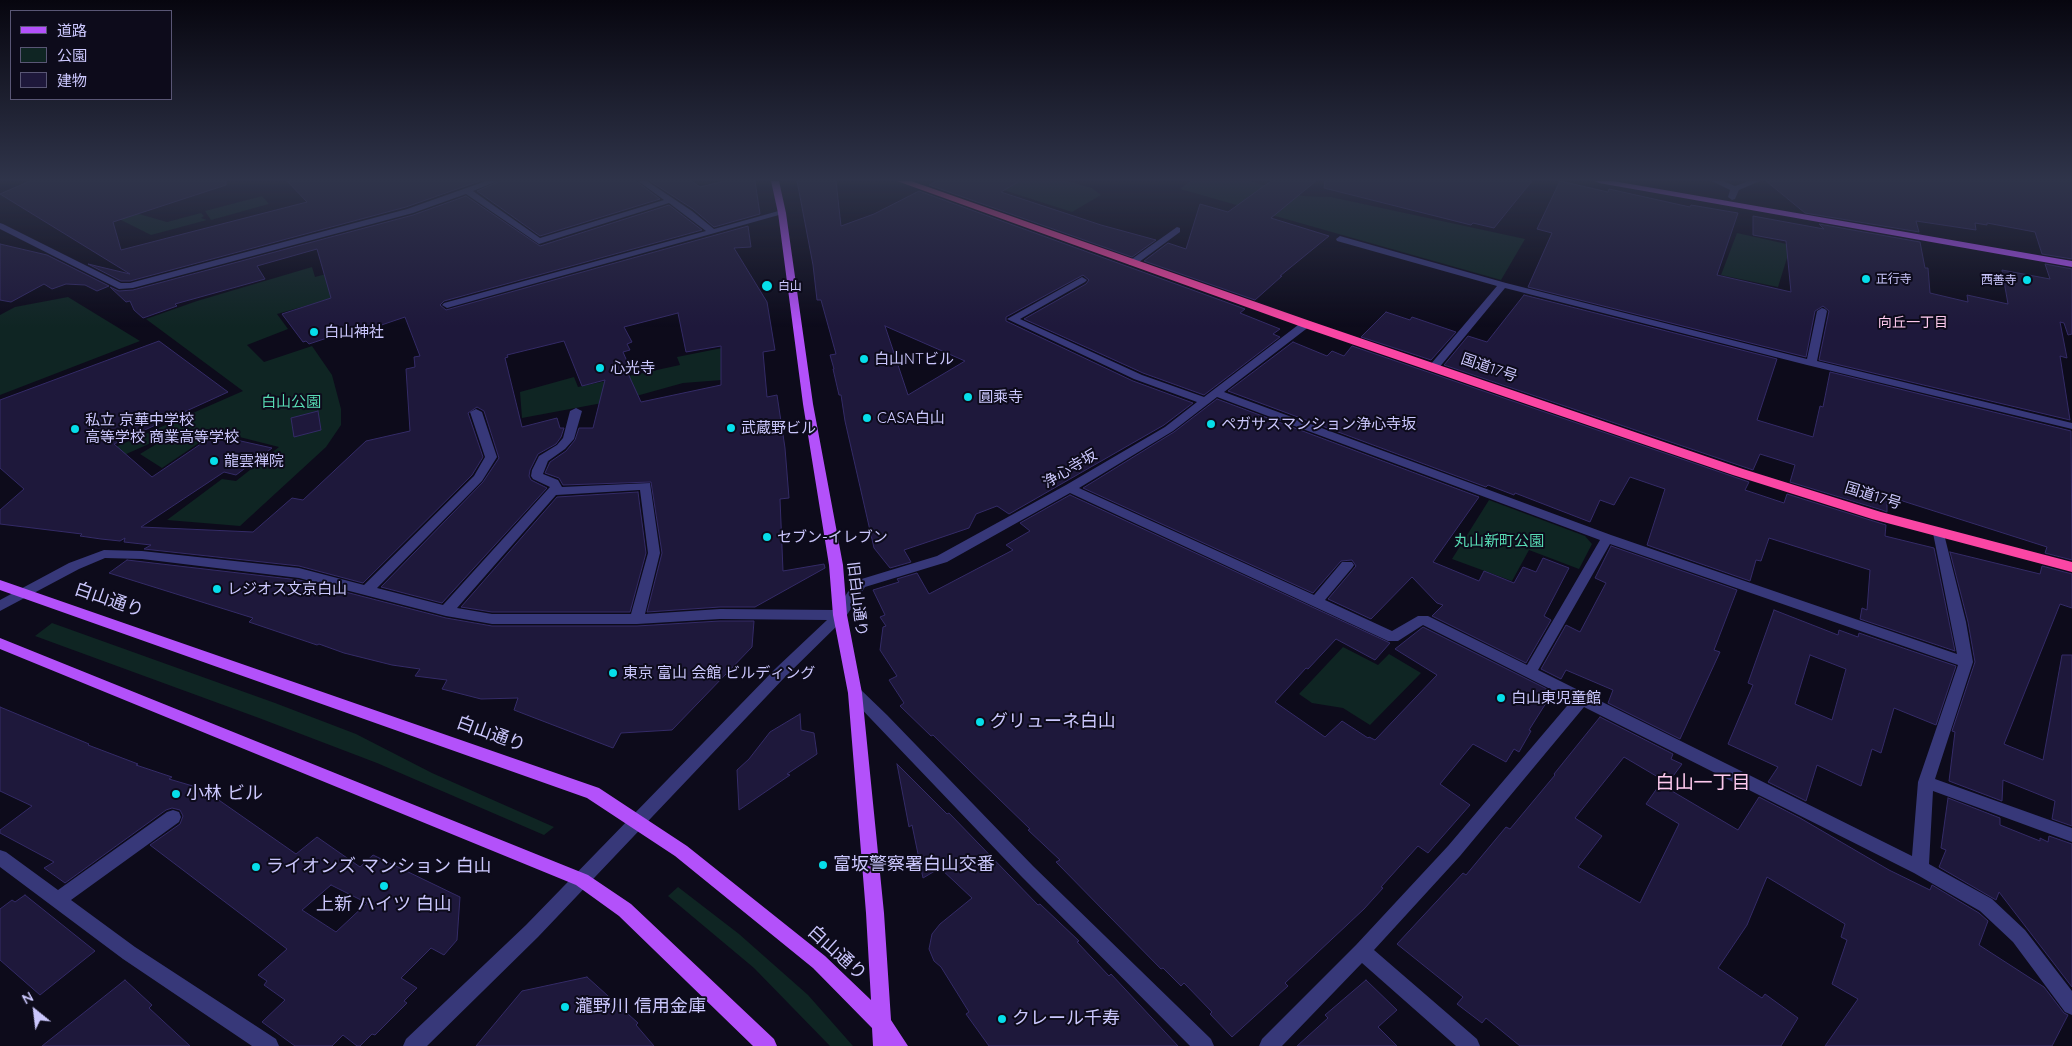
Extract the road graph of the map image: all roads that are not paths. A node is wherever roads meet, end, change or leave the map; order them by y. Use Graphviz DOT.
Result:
graph roads {
  1 [pos="8,230"];
  2 [pos="343,230"];
  3 [pos="523,230"];
  4 [pos="575,230"];
  5 [pos="709,230"];
  6 [pos="720,230"];
  7 [pos="784,230"];
  8 [pos="1039,230"];
  9 [pos="1177,230"];
  10 [pos="1899,230"];
  11 [pos="1921,230"];
  12 [pos="712,232"];
  13 [pos="1340,239"];
  14 [pos="2072,256"];
  15 [pos="1132,263"];
  16 [pos="2072,264"];
  17 [pos="1082,280"];
  18 [pos="1503,285"];
  19 [pos="447,305"];
  20 [pos="1822,312"];
  21 [pos="1306,324"];
  22 [pos="1811,363"];
  23 [pos="1434,367"];
  24 [pos="1216,393"];
  25 [pos="1205,401"];
  26 [pos="576,411"];
  27 [pos="476,412"];
  28 [pos="2072,426"];
  29 [pos="1070,488"];
  30 [pos="552,491"];
  31 [pos="1939,533"];
  32 [pos="1607,538"];
  33 [pos="1347,565"];
  34 [pos="2072,567"];
  35 [pos="0,585"];
  36 [pos="367,590"];
  37 [pos="22,593"];
  38 [pos="1316,602"];
  39 [pos="0,606"];
  40 [pos="446,611"];
  41 [pos="840,615"];
  42 [pos="637,619"];
  43 [pos="0,643"];
  44 [pos="1966,662"];
  45 [pos="1529,673"];
  46 [pos="855,693"];
  47 [pos="1582,699"];
  48 [pos="1926,782"];
  49 [pos="173,817"];
  50 [pos="637,821"];
  51 [pos="2072,835"];
  52 [pos="0,857"];
  53 [pos="1920,868"];
  54 [pos="582,880"];
  55 [pos="57,900"];
  56 [pos="1362,951"];
  57 [pos="2072,1006"];
  58 [pos="882,1024"];
  59 [pos="269,1046"];
  60 [pos="413,1046"];
  61 [pos="767,1046"];
  62 [pos="883,1046"];
  63 [pos="898,1046"];
  64 [pos="1204,1046"];
  65 [pos="1269,1046"];
  66 [pos="1470,1046"];
  1 -- 2 [label="street"];
  3 -- 4 [label="street"];
  5 -- 12 [label="street"];
  6 -- 12 [label="street"];
  7 -- 41 [label="main road, 旧白山通り"];
  8 -- 15 [label="highway, 国道17号"];
  9 -- 15 [label="street"];
  10 -- 16 [label="main road"];
  11 -- 14 [label="main road"];
  12 -- 19 [label="street"];
  13 -- 18 [label="street"];
  15 -- 21 [label="highway, 国道17号"];
  17 -- 25 [label="street"];
  18 -- 22 [label="street"];
  18 -- 23 [label="street"];
  20 -- 22 [label="street"];
  21 -- 23 [label="highway, 国道17号"];
  21 -- 24 [label="street, 浄心寺坂"];
  22 -- 28 [label="street"];
  23 -- 31 [label="highway, 国道17号"];
  24 -- 25 [label="street, 浄心寺坂"];
  24 -- 32 [label="street"];
  25 -- 29 [label="street, 浄心寺坂"];
  26 -- 30 [label="street"];
  27 -- 36 [label="street"];
  29 -- 38 [label="street"];
  29 -- 41 [label="street, 浄心寺坂"];
  30 -- 40 [label="street"];
  30 -- 42 [label="street"];
  31 -- 34 [label="highway, 国道17号"];
  31 -- 44 [label="street"];
  32 -- 44 [label="street"];
  32 -- 45 [label="street"];
  33 -- 38 [label="street"];
  35 -- 37 [label="main road, 白山通り"];
  36 -- 37 [label="street"];
  36 -- 40 [label="street"];
  37 -- 39 [label="street"];
  37 -- 50 [label="main road, 白山通り"];
  38 -- 45 [label="street"];
  40 -- 42 [label="street"];
  41 -- 42 [label="street"];
  41 -- 46 [label="main road, 旧白山通り"];
  41 -- 50 [label="street, 浄心寺坂"];
  43 -- 54 [label="main road"];
  44 -- 48 [label="street"];
  45 -- 47 [label="street"];
  46 -- 58 [label="main road, 旧白山通り"];
  46 -- 64 [label="street"];
  47 -- 53 [label="street"];
  47 -- 56 [label="street"];
  48 -- 51 [label="street"];
  48 -- 53 [label="street"];
  49 -- 55 [label="street"];
  50 -- 54 [label="street, 浄心寺坂"];
  50 -- 58 [label="main road, 白山通り"];
  52 -- 55 [label="street"];
  53 -- 57 [label="street"];
  54 -- 60 [label="street, 浄心寺坂"];
  54 -- 61 [label="main road"];
  55 -- 59 [label="street"];
  56 -- 65 [label="street"];
  56 -- 66 [label="street"];
  58 -- 62 [label="main road, 旧白山通り"];
  58 -- 63 [label="main road, 白山通り"];
}
